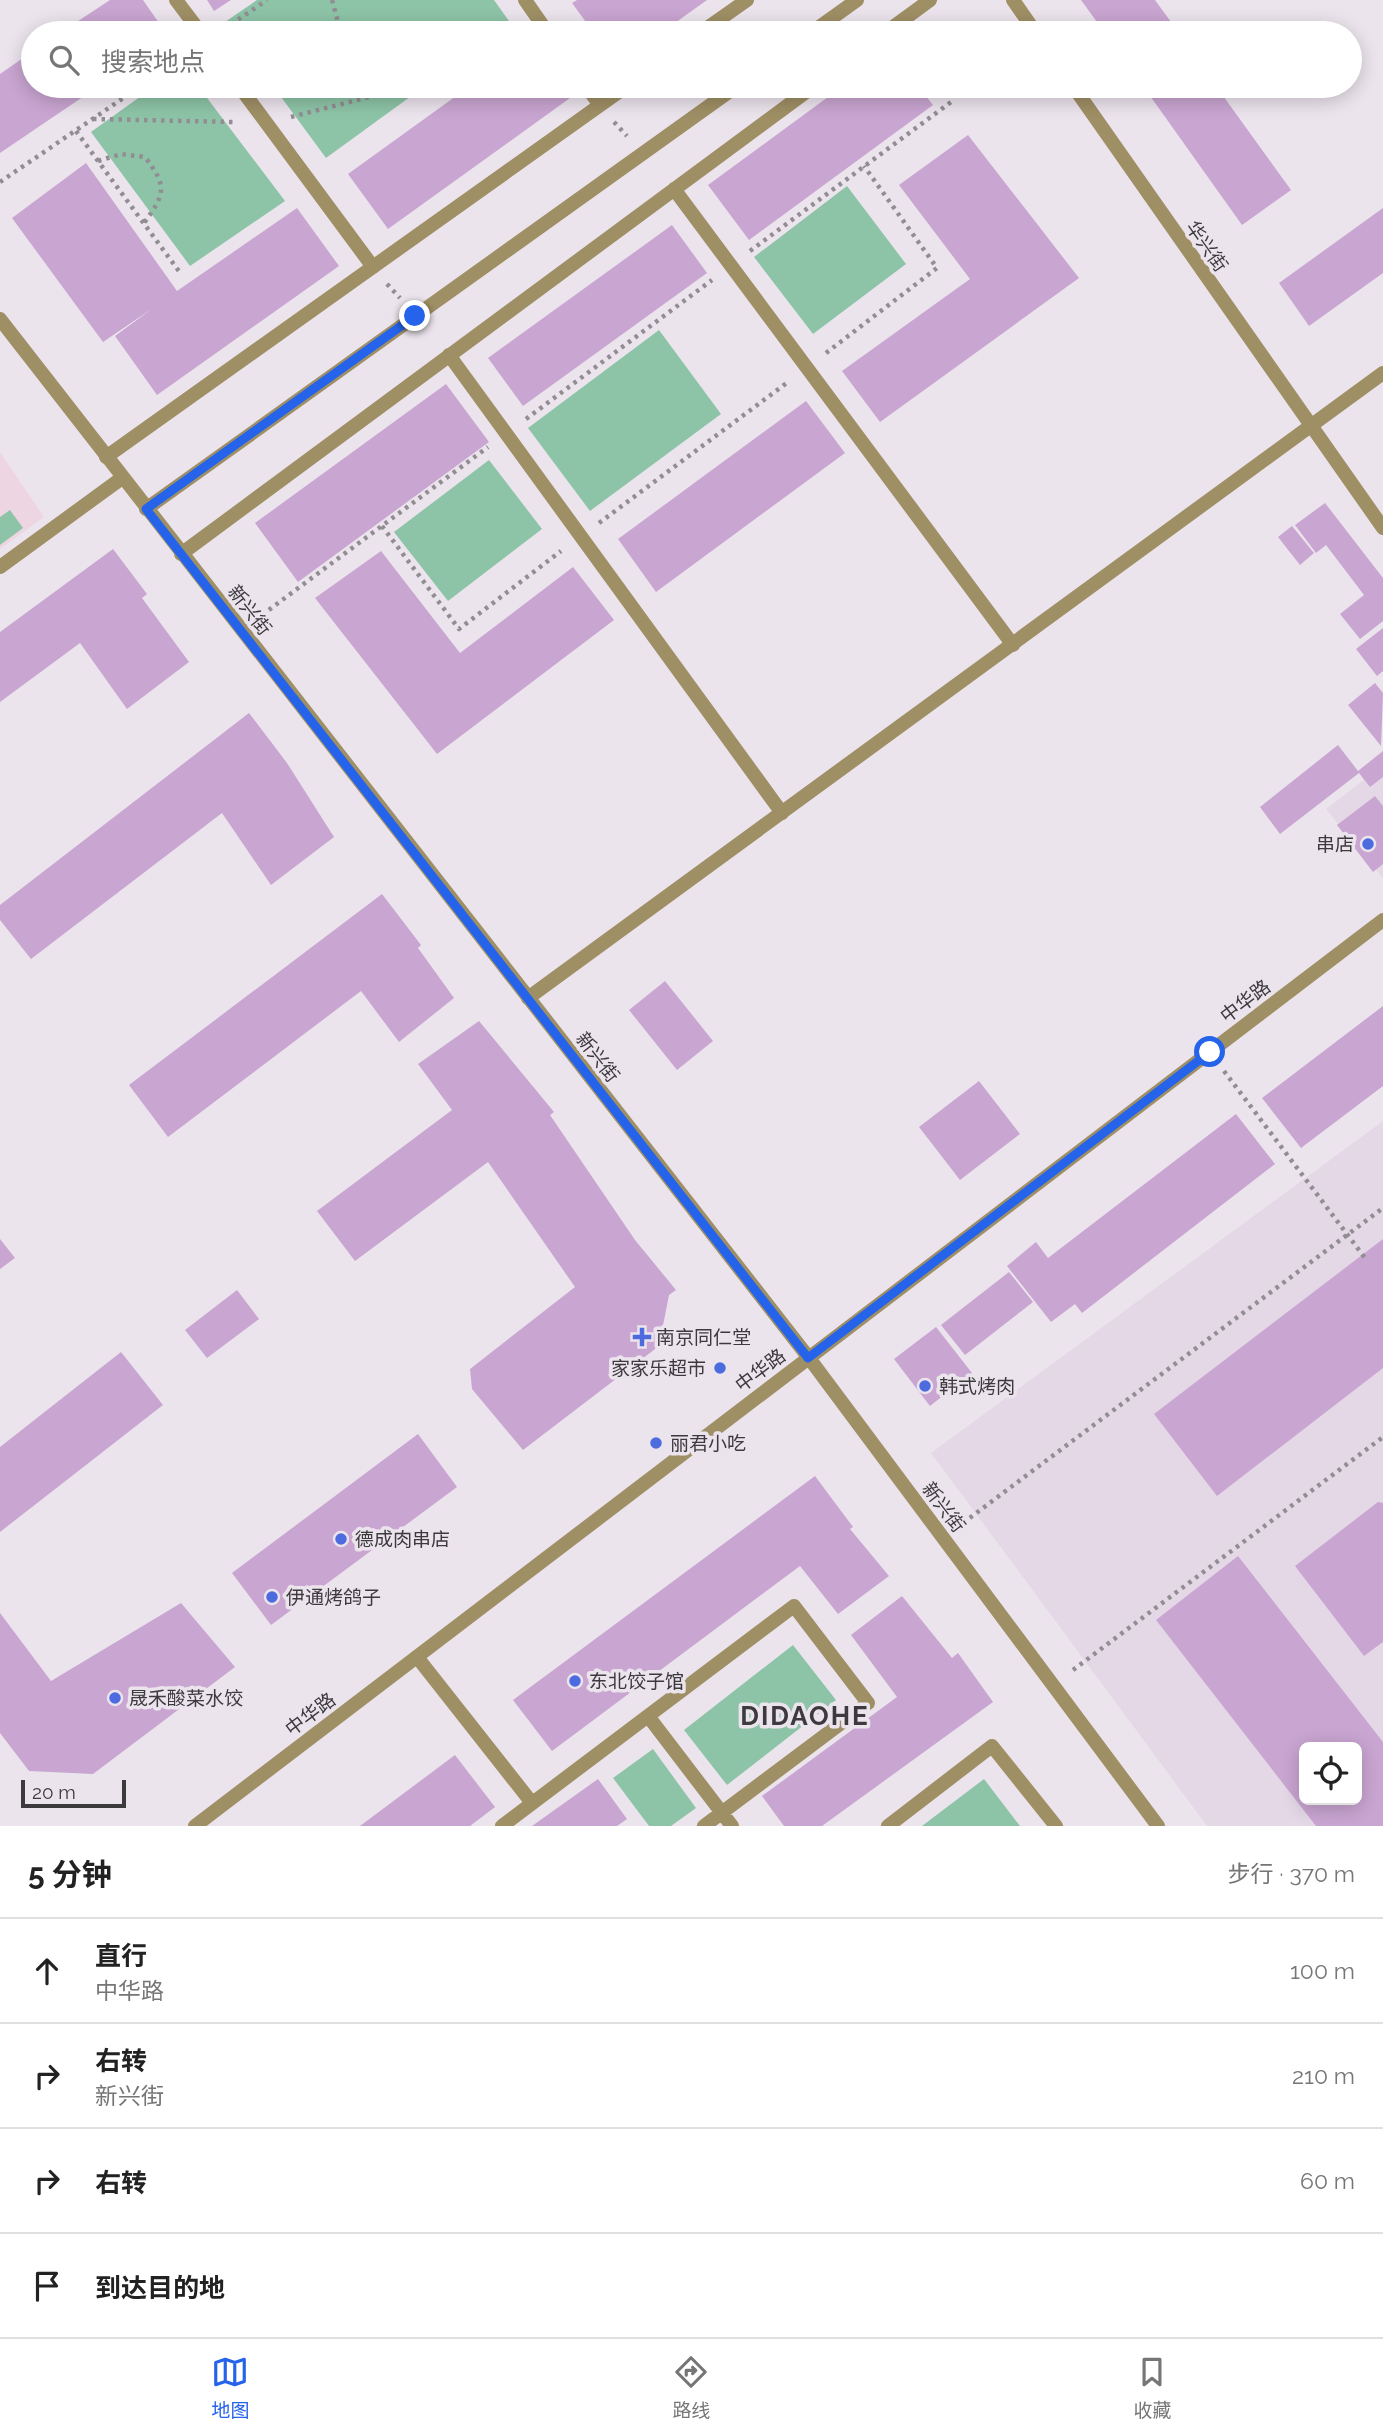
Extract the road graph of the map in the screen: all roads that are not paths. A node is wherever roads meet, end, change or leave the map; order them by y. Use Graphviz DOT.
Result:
graph roads {
  1 [pos="176,0"];
  2 [pos="525,0"];
  3 [pos="747,0"];
  4 [pos="857,0"];
  5 [pos="930,0"];
  6 [pos="1013,0"];
  7 [pos="192,21"];
  8 [pos="540,21"];
  9 [pos="717,21"];
  10 [pos="828,21"];
  11 [pos="901,21"];
  12 [pos="1028,21"];
  13 [pos="248,98"];
  14 [pos="595,98"];
  15 [pos="610,98"];
  16 [pos="720,98"];
  17 [pos="798,98"];
  18 [pos="1081,98"];
  19 [pos="600,105"];
  20 [pos="674,189"];
  21 [pos="373,267"];
  22 [pos="0,318"];
  23 [pos="449,355"];
  24 [pos="1383,373"];
  25 [pos="1310,428"];
  26 [pos="106,457"];
  27 [pos="122,478"];
  28 [pos="146,509"];
  29 [pos="1383,528"];
  30 [pos="181,554"];
  31 [pos="0,566"];
  32 [pos="1013,645"];
  33 [pos="782,813"];
  34 [pos="1383,919"];
  35 [pos="528,998"];
  36 [pos="808,1358"];
  37 [pos="417,1657"];
  38 [pos="648,1716"];
  39 [pos="532,1803"];
  40 [pos="722,1813"];
  41 [pos="195,1826"];
  42 [pos="502,1826"];
  43 [pos="704,1826"];
  44 [pos="732,1826"];
  45 [pos="888,1826"];
  46 [pos="1056,1826"];
  47 [pos="1158,1826"];
  1 -- 7 [label="street"];
  2 -- 8 [label="street"];
  3 -- 9 [label="street"];
  4 -- 10 [label="street"];
  5 -- 11 [label="street"];
  6 -- 12 [label="street"];
  13 -- 21 [label="street"];
  14 -- 19 [label="street"];
  15 -- 19 [label="street"];
  16 -- 28 [label="street"];
  17 -- 20 [label="street"];
  18 -- 25 [label="street, 华兴街"];
  19 -- 21 [label="street"];
  20 -- 23 [label="street"];
  20 -- 32 [label="street"];
  21 -- 26 [label="street"];
  22 -- 26 [label="street, 新兴街"];
  23 -- 30 [label="street"];
  23 -- 33 [label="street"];
  24 -- 25 [label="street"];
  25 -- 29 [label="street, 华兴街"];
  25 -- 32 [label="street"];
  26 -- 27 [label="street, 新兴街"];
  27 -- 28 [label="street, 新兴街"];
  27 -- 31 [label="street"];
  28 -- 30 [label="street, 新兴街"];
  30 -- 35 [label="street, 新兴街"];
  32 -- 33 [label="street"];
  33 -- 35 [label="street"];
  34 -- 36 [label="street, 中华路"];
  35 -- 36 [label="street, 新兴街"];
  36 -- 37 [label="street, 中华路"];
  36 -- 47 [label="street, 新兴街"];
  37 -- 39 [label="street"];
  37 -- 41 [label="street, 中华路"];
  38 -- 39 [label="street"];
  38 -- 40 [label="street"];
  38 -- 40 [label="street"];
  39 -- 42 [label="street"];
  40 -- 43 [label="street"];
  40 -- 44 [label="street"];
  45 -- 46 [label="street"];
}
